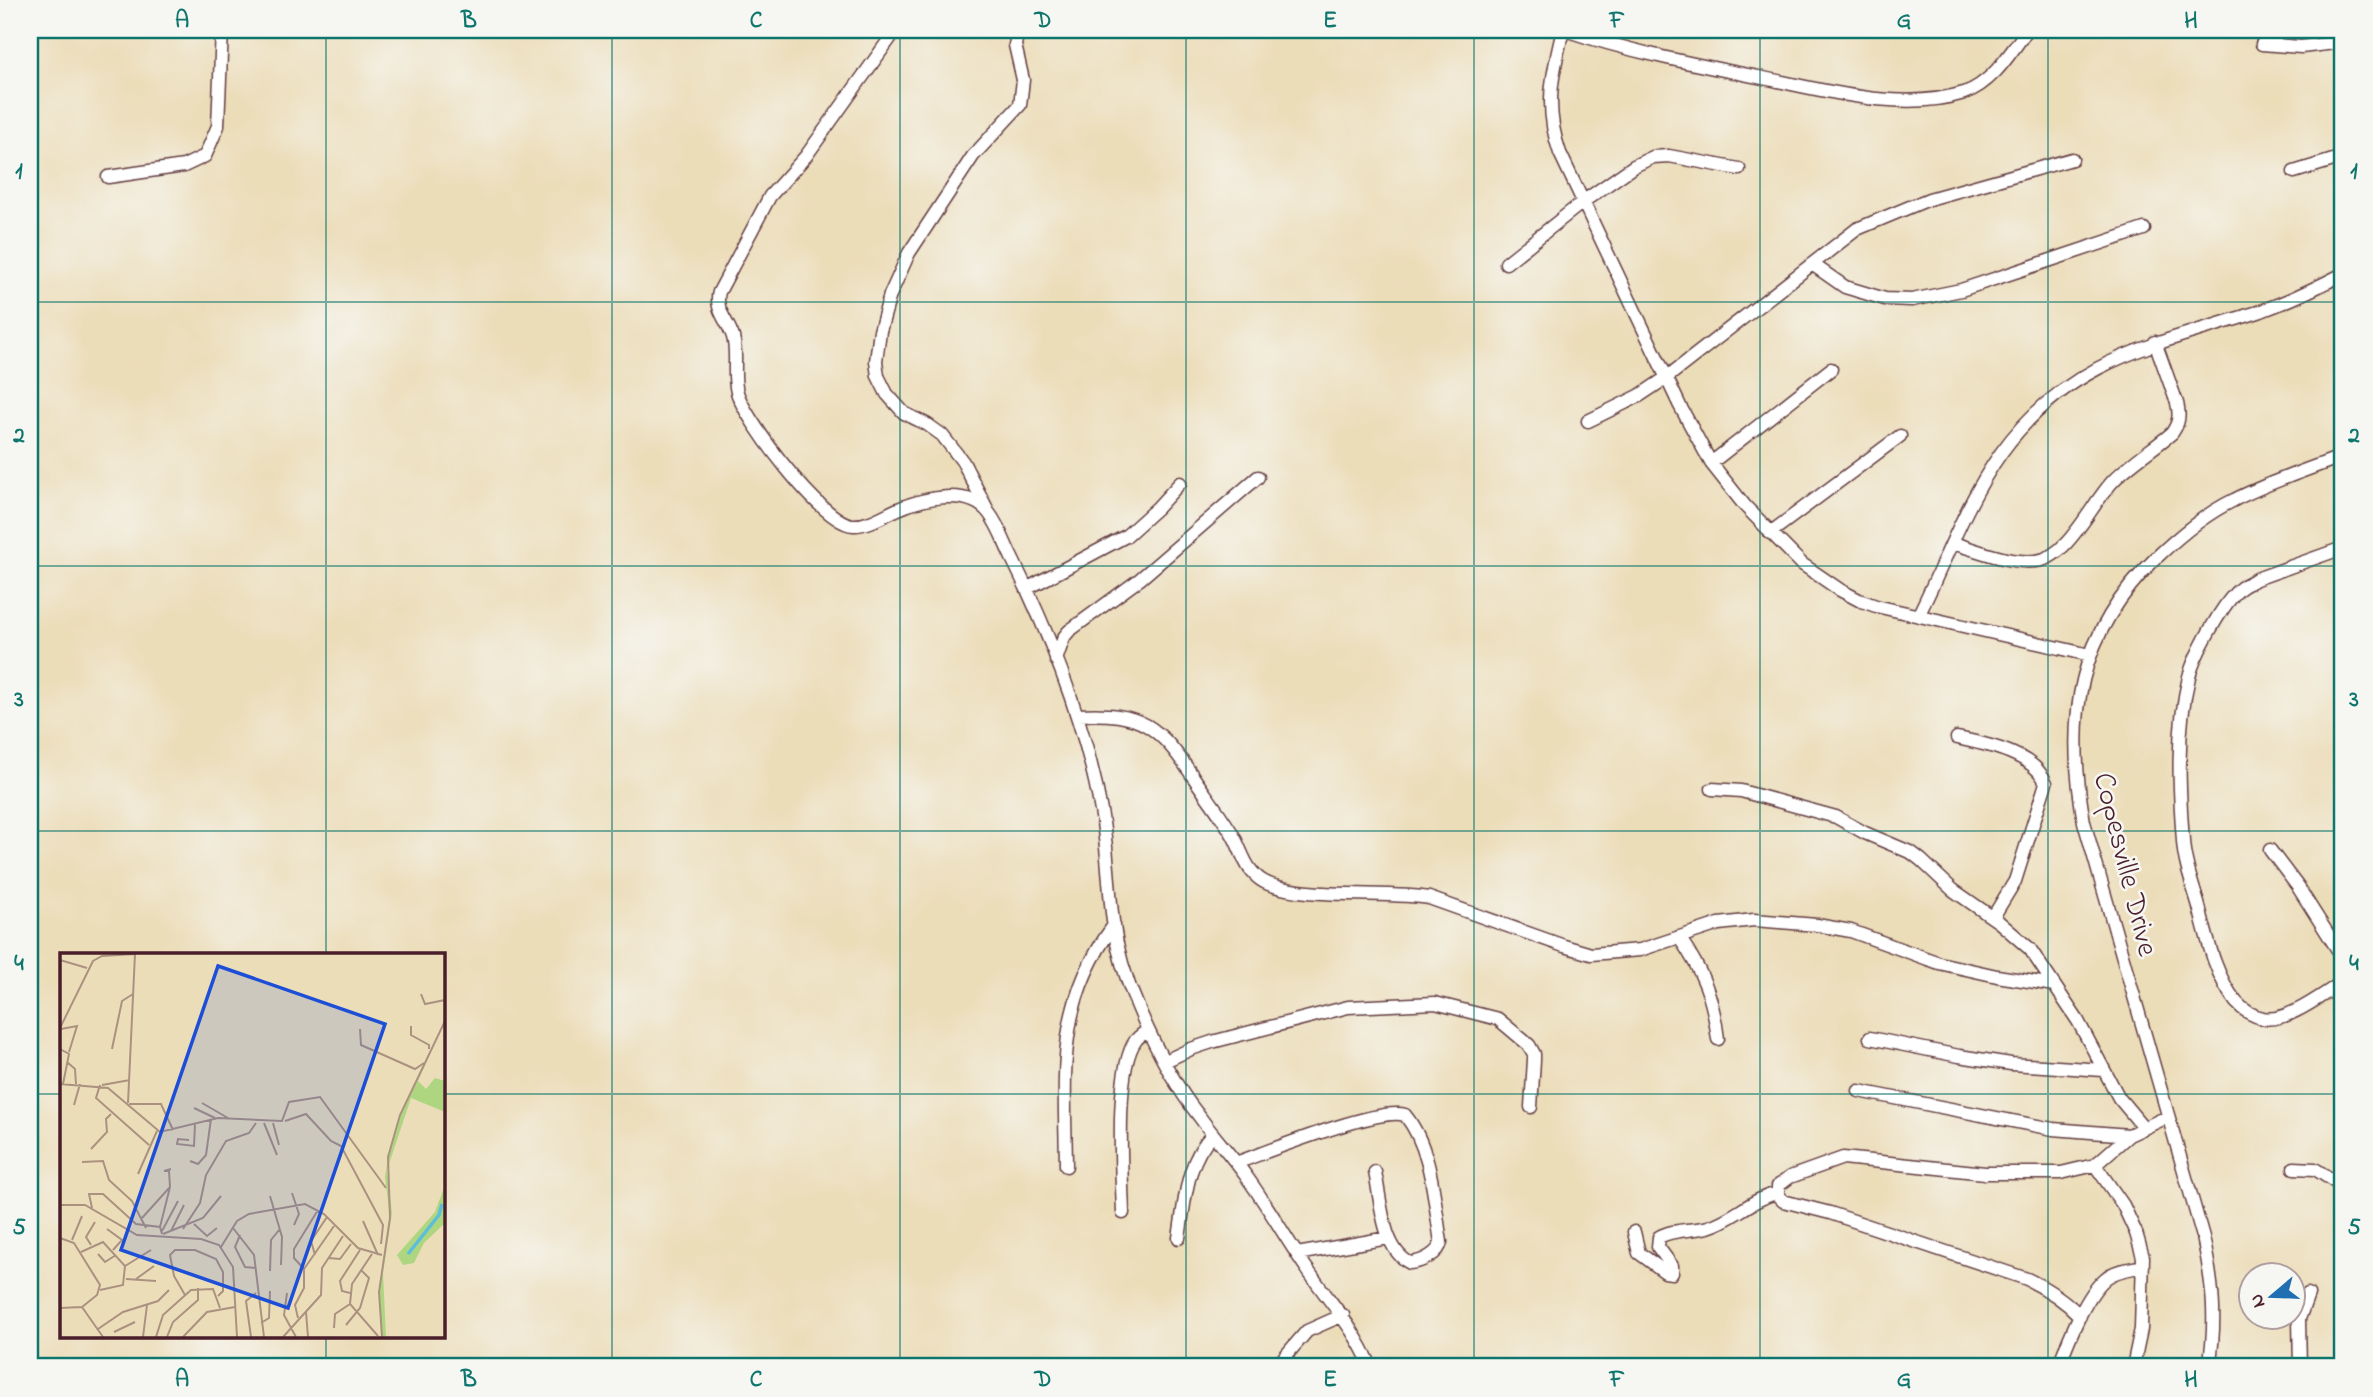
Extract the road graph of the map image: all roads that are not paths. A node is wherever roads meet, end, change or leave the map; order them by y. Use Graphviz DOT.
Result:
graph roads {
  1 [pos="222,30"];
  2 [pos="896,30"];
  3 [pos="1018,30"];
  4 [pos="1564,30"];
  5 [pos="2027,30"];
  6 [pos="2343,42"];
  7 [pos="2262,44"];
  8 [pos="2343,157"];
  9 [pos="2072,159"];
  10 [pos="1739,169"];
  11 [pos="2294,172"];
  12 [pos="108,177"];
  13 [pos="1584,201"];
  14 [pos="2144,229"];
  15 [pos="1506,264"];
  16 [pos="1812,264"];
  17 [pos="2343,275"];
  18 [pos="2155,342"];
  19 [pos="1831,369"];
  20 [pos="1666,377"];
  21 [pos="1588,421"];
  22 [pos="1900,436"];
  23 [pos="2343,456"];
  24 [pos="1712,463"];
  25 [pos="1258,477"];
  26 [pos="1180,483"];
  27 [pos="987,510"];
  28 [pos="1770,533"];
  29 [pos="1952,543"];
  30 [pos="2343,548"];
  31 [pos="1028,588"];
  32 [pos="1919,614"];
  33 [pos="2090,655"];
  34 [pos="1056,661"];
  35 [pos="1077,715"];
  36 [pos="1957,738"];
  37 [pos="1712,789"];
  38 [pos="2270,850"];
  39 [pos="1993,917"];
  40 [pos="1114,925"];
  41 [pos="1679,937"];
  42 [pos="2343,958"];
  43 [pos="2343,982"];
  44 [pos="2054,985"];
  45 [pos="1148,1030"];
  46 [pos="1870,1038"];
  47 [pos="1718,1039"];
  48 [pos="1165,1061"];
  49 [pos="2103,1070"];
  50 [pos="1859,1091"];
  51 [pos="1531,1107"];
  52 [pos="2167,1118"];
  53 [pos="2144,1128"];
  54 [pos="1213,1134"];
  55 [pos="2129,1135"];
  56 [pos="1236,1163"];
  57 [pos="2095,1165"];
  58 [pos="1066,1166"];
  59 [pos="2294,1168"];
  60 [pos="1375,1171"];
  61 [pos="2343,1187"];
  62 [pos="1777,1193"];
  63 [pos="1123,1213"];
  64 [pos="1634,1232"];
  65 [pos="1179,1238"];
  66 [pos="1388,1238"];
  67 [pos="1297,1254"];
  68 [pos="2143,1266"];
  69 [pos="2308,1294"];
  70 [pos="1343,1315"];
  71 [pos="2080,1316"];
  72 [pos="1276,1367"];
  73 [pos="1371,1367"];
  74 [pos="2058,1367"];
  75 [pos="2133,1367"];
  76 [pos="2209,1367"];
  77 [pos="2300,1367"];
  1 -- 12 [label="street"];
  2 -- 27 [label="street"];
  3 -- 27 [label="street"];
  4 -- 5 [label="street"];
  4 -- 13 [label="street"];
  6 -- 7 [label="street"];
  8 -- 11 [label="street"];
  9 -- 16 [label="street"];
  10 -- 13 [label="street"];
  13 -- 15 [label="street"];
  13 -- 20 [label="street"];
  14 -- 16 [label="street"];
  16 -- 20 [label="street"];
  17 -- 18 [label="street"];
  18 -- 29 [label="street"];
  18 -- 29 [label="street"];
  19 -- 24 [label="street"];
  20 -- 21 [label="street"];
  20 -- 24 [label="street"];
  22 -- 28 [label="street"];
  23 -- 33 [label="street, Copesville Drive"];
  24 -- 28 [label="street"];
  25 -- 34 [label="street"];
  26 -- 31 [label="street"];
  27 -- 31 [label="street"];
  28 -- 32 [label="street"];
  29 -- 32 [label="street"];
  30 -- 43 [label="street"];
  31 -- 34 [label="street"];
  32 -- 33 [label="street"];
  33 -- 52 [label="street, Copesville Drive"];
  34 -- 35 [label="street"];
  35 -- 40 [label="street"];
  35 -- 41 [label="street"];
  36 -- 39 [label="street"];
  37 -- 39 [label="street"];
  38 -- 42 [label="street"];
  39 -- 44 [label="street"];
  40 -- 45 [label="street"];
  40 -- 58 [label="street"];
  41 -- 44 [label="street"];
  41 -- 47 [label="street"];
  44 -- 49 [label="street"];
  45 -- 48 [label="street"];
  45 -- 63 [label="street"];
  46 -- 49 [label="street"];
  48 -- 51 [label="street"];
  48 -- 54 [label="street"];
  49 -- 53 [label="street"];
  50 -- 55 [label="street"];
  52 -- 53 [label="street"];
  52 -- 76 [label="street, Copesville Drive"];
  53 -- 55 [label="street"];
  54 -- 56 [label="street"];
  54 -- 65 [label="street"];
  55 -- 57 [label="street"];
  56 -- 66 [label="street"];
  56 -- 67 [label="street"];
  57 -- 62 [label="street"];
  57 -- 68 [label="street"];
  59 -- 61 [label="street"];
  60 -- 66 [label="street"];
  62 -- 64 [label="street"];
  62 -- 71 [label="street"];
  66 -- 67 [label="street"];
  67 -- 70 [label="street"];
  68 -- 71 [label="street"];
  68 -- 75 [label="street"];
  69 -- 77 [label="street"];
  70 -- 72 [label="street"];
  70 -- 73 [label="street"];
  71 -- 74 [label="street"];
}
